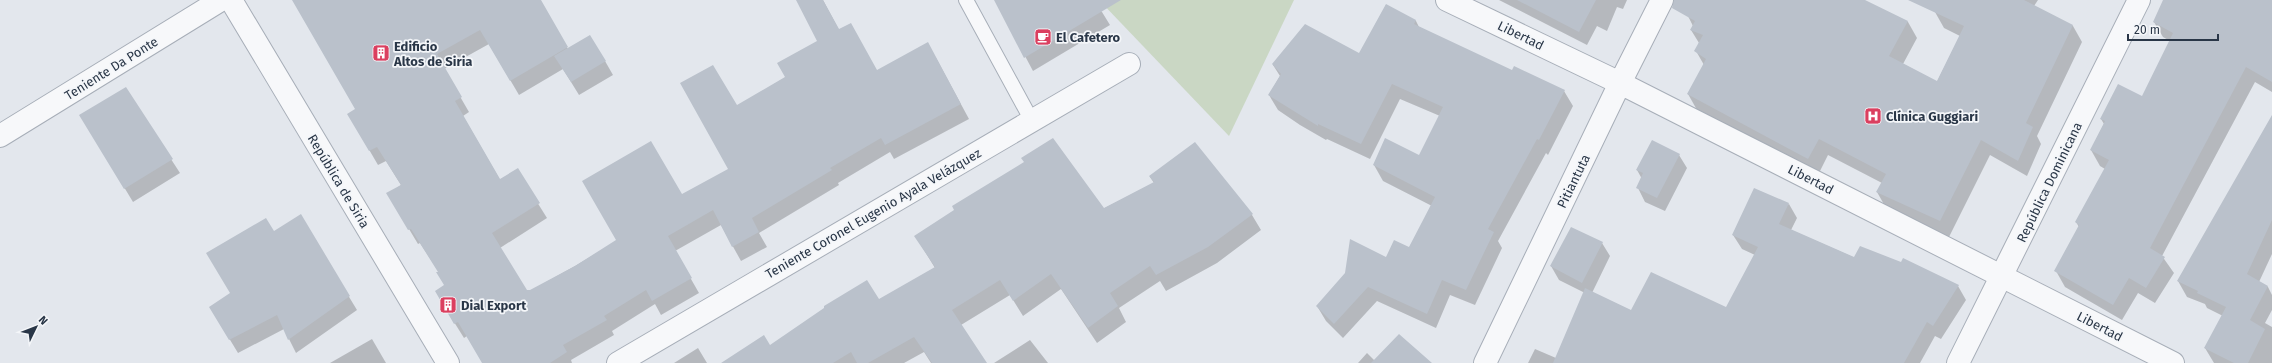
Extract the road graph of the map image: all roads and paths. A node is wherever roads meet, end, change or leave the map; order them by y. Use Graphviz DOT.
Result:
graph roads {
  1 [pos="221,0"];
  2 [pos="231,0"];
  3 [pos="966,0"];
  4 [pos="1447,0"];
  5 [pos="1662,0"];
  6 [pos="2139,0"];
  7 [pos="1129,64"];
  8 [pos="1620,84"];
  9 [pos="1032,121"];
  10 [pos="0,136"];
  11 [pos="2002,276"];
  12 [pos="448,363"];
  13 [pos="618,363"];
  14 [pos="1485,363"];
  15 [pos="1958,363"];
  16 [pos="2173,363"];
  1 -- 10 [label="street, Teniente Da Ponte"];
  2 -- 12 [label="street, República de Siria"];
  3 -- 9 [label="lane"];
  4 -- 8 [label="street, Libertad"];
  5 -- 8 [label="street, Pitiantuta"];
  6 -- 11 [label="street, República Dominicana"];
  7 -- 9 [label="street, Teniente Coronel Eugenio Ayala Velázquez"];
  8 -- 11 [label="street, Libertad"];
  8 -- 14 [label="street, Pitiantuta"];
  9 -- 13 [label="street, Teniente Coronel Eugenio Ayala Velázquez"];
  11 -- 15 [label="street, República Dominicana"];
  11 -- 16 [label="street, Libertad"];
}
